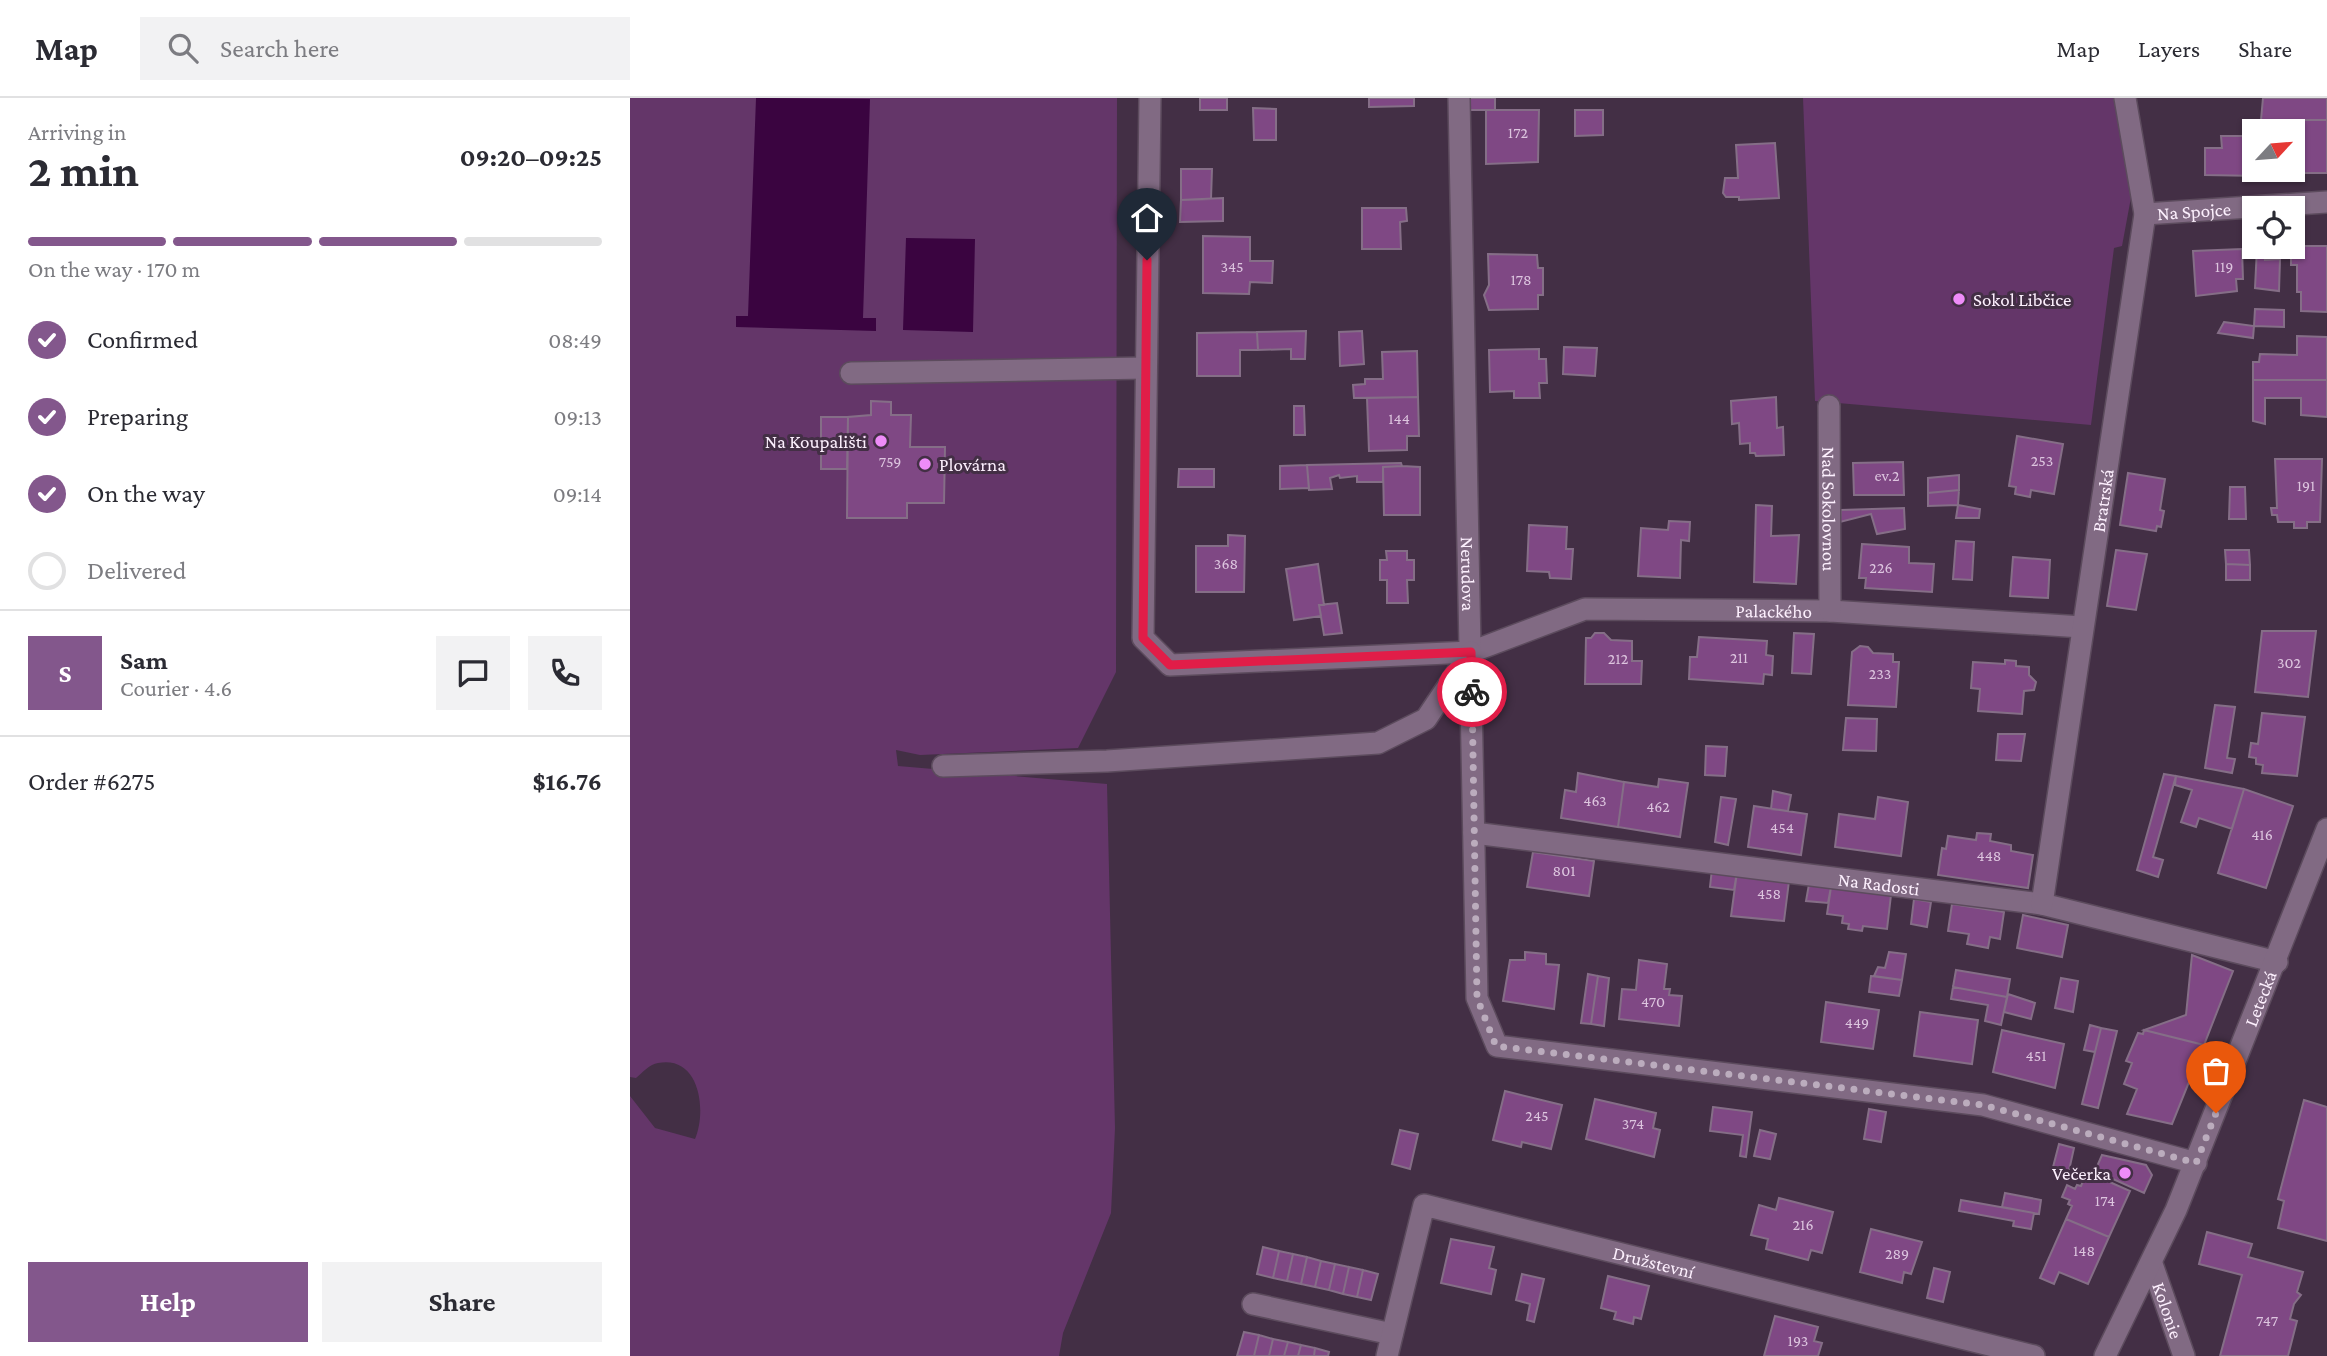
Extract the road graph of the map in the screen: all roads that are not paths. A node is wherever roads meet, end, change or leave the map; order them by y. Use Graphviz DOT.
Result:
graph roads {
  1 [pos="1150,98"];
  2 [pos="1459,98"];
  3 [pos="2125,98"];
  4 [pos="2327,202"];
  5 [pos="2145,214"];
  6 [pos="1146,368"];
  7 [pos="851,373"];
  8 [pos="1829,406"];
  9 [pos="1830,611"];
  10 [pos="2082,627"];
  11 [pos="1471,652"];
  12 [pos="943,766"];
  13 [pos="2327,829"];
  14 [pos="1474,833"];
  15 [pos="2042,904"];
  16 [pos="2277,962"];
  17 [pos="2196,1163"];
  18 [pos="2152,1264"];
  19 [pos="1253,1304"];
  20 [pos="1392,1334"];
  21 [pos="1387,1356"];
  22 [pos="2034,1356"];
  23 [pos="2105,1356"];
  24 [pos="2184,1356"];
  1 -- 6 [label="street, Palackého"];
  2 -- 11 [label="street, Nerudova"];
  3 -- 5 [label="street, Bratrská"];
  4 -- 5 [label="street, Na Spojce"];
  5 -- 10 [label="street, Bratrská"];
  6 -- 7 [label="street"];
  6 -- 11 [label="street, Palackého"];
  8 -- 9 [label="street, Nad Sokolovnou"];
  9 -- 10 [label="street, Palackého"];
  9 -- 11 [label="street, Palackého"];
  10 -- 15 [label="street, Bratrská"];
  11 -- 12 [label="street"];
  11 -- 14 [label="street, Nerudova"];
  13 -- 16 [label="street, Letecká"];
  14 -- 15 [label="street, Na Radosti"];
  14 -- 17 [label="street, Nerudova"];
  15 -- 16 [label="street, Na Radosti"];
  16 -- 17 [label="street, Letecká"];
  17 -- 18 [label="street, Letecká"];
  18 -- 23 [label="street, Letecká"];
  18 -- 24 [label="street, Kolonie"];
  19 -- 20 [label="street"];
  20 -- 21 [label="street, Družstevní"];
  20 -- 22 [label="street, Družstevní"];
}
